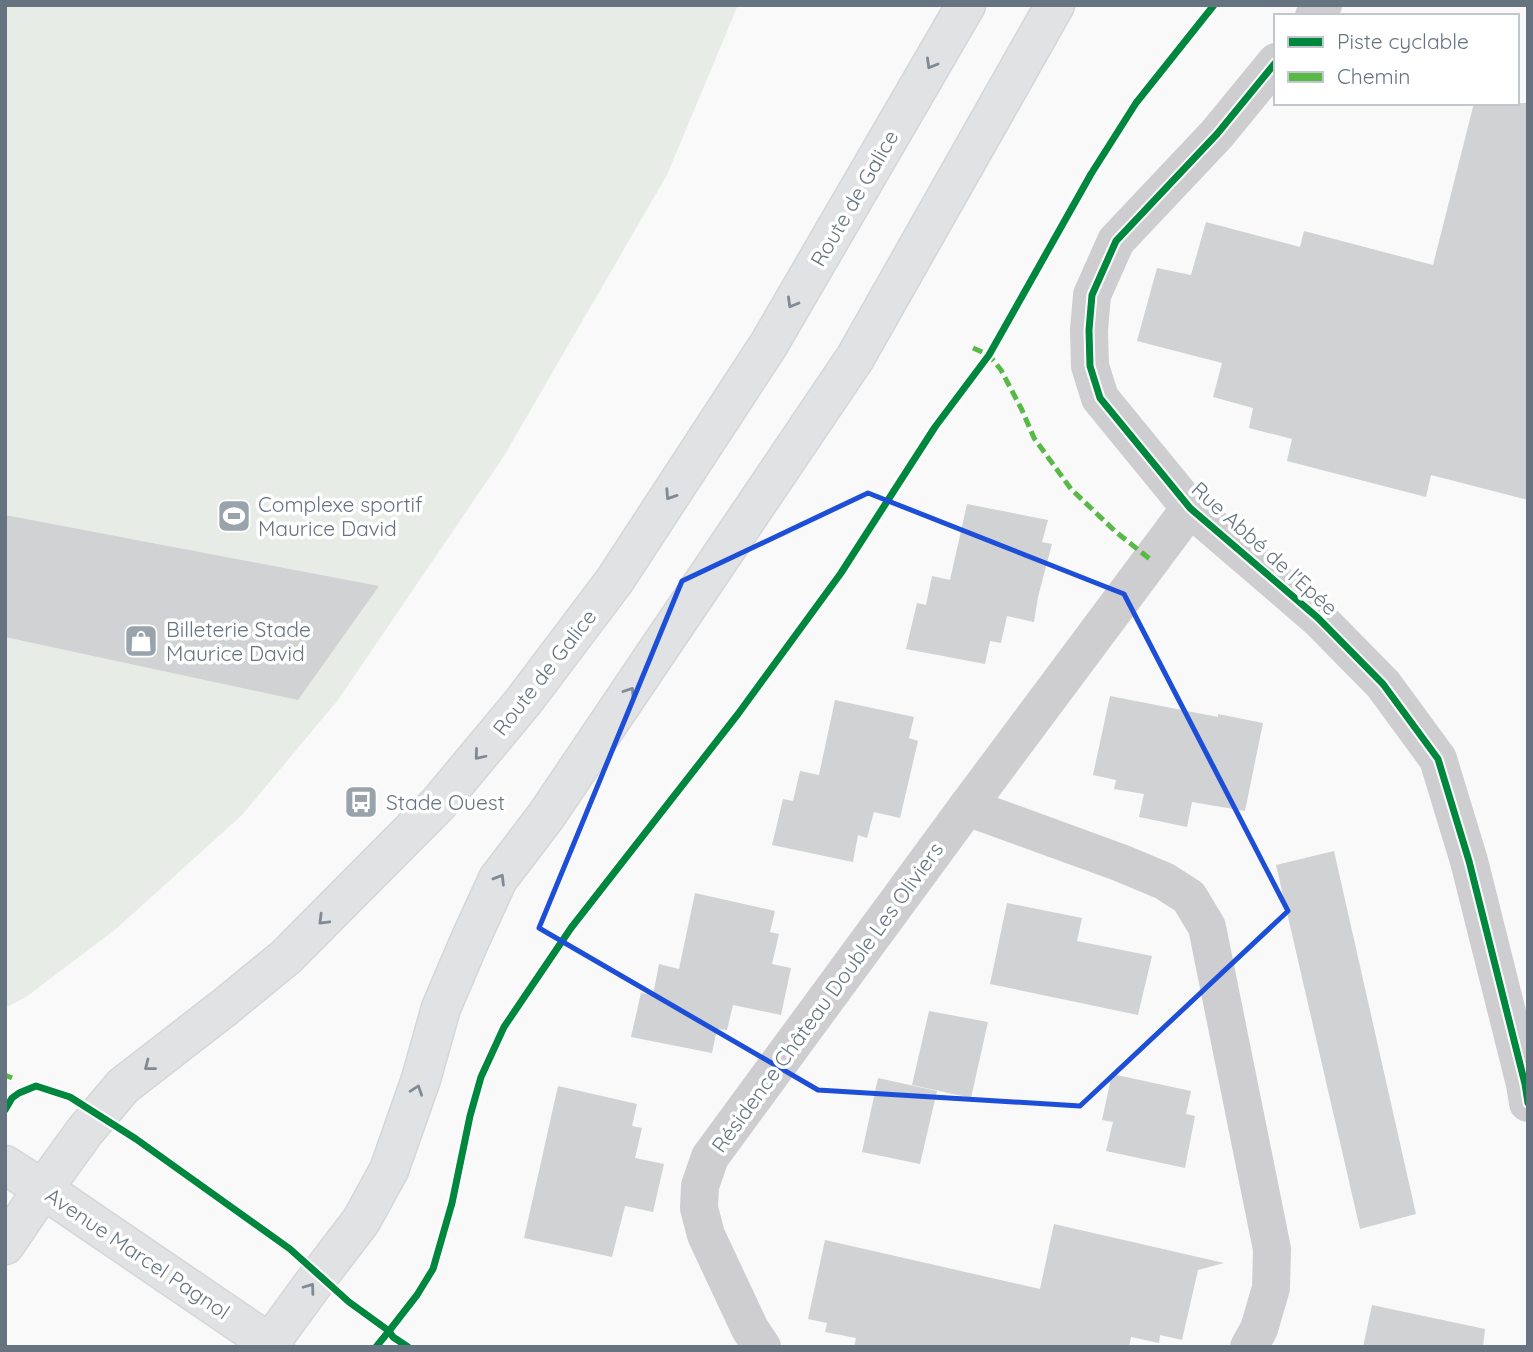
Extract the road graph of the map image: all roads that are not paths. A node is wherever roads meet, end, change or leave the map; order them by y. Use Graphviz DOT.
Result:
graph roads {
  1 [pos="966,5"];
  2 [pos="1055,5"];
  3 [pos="1274,64"];
  4 [pos="1190,508"];
  5 [pos="967,807"];
  6 [pos="1528,1103"];
  7 [pos="5,1165"];
  8 [pos="43,1189"];
  9 [pos="5,1245"];
  10 [pos="270,1346"];
  11 [pos="762,1347"];
  12 [pos="1249,1347"];
  1 -- 8 [label="main road, Route de Galice, one-way"];
  10 -- 2 [label="main road, one-way"];
  3 -- 4 [label="street, Rue Abbé de l'Epée"];
  4 -- 5 [label="street, Résidence Château Double Les Oliviers"];
  4 -- 6 [label="street, Rue Abbé de l'Epée"];
  5 -- 11 [label="street, Résidence Château Double Les Oliviers"];
  5 -- 12 [label="street"];
  7 -- 8 [label="main road, Avenue Marcel Pagnol"];
  8 -- 9 [label="main road, Route de Galice"];
  8 -- 10 [label="main road, Avenue Marcel Pagnol"];
}
